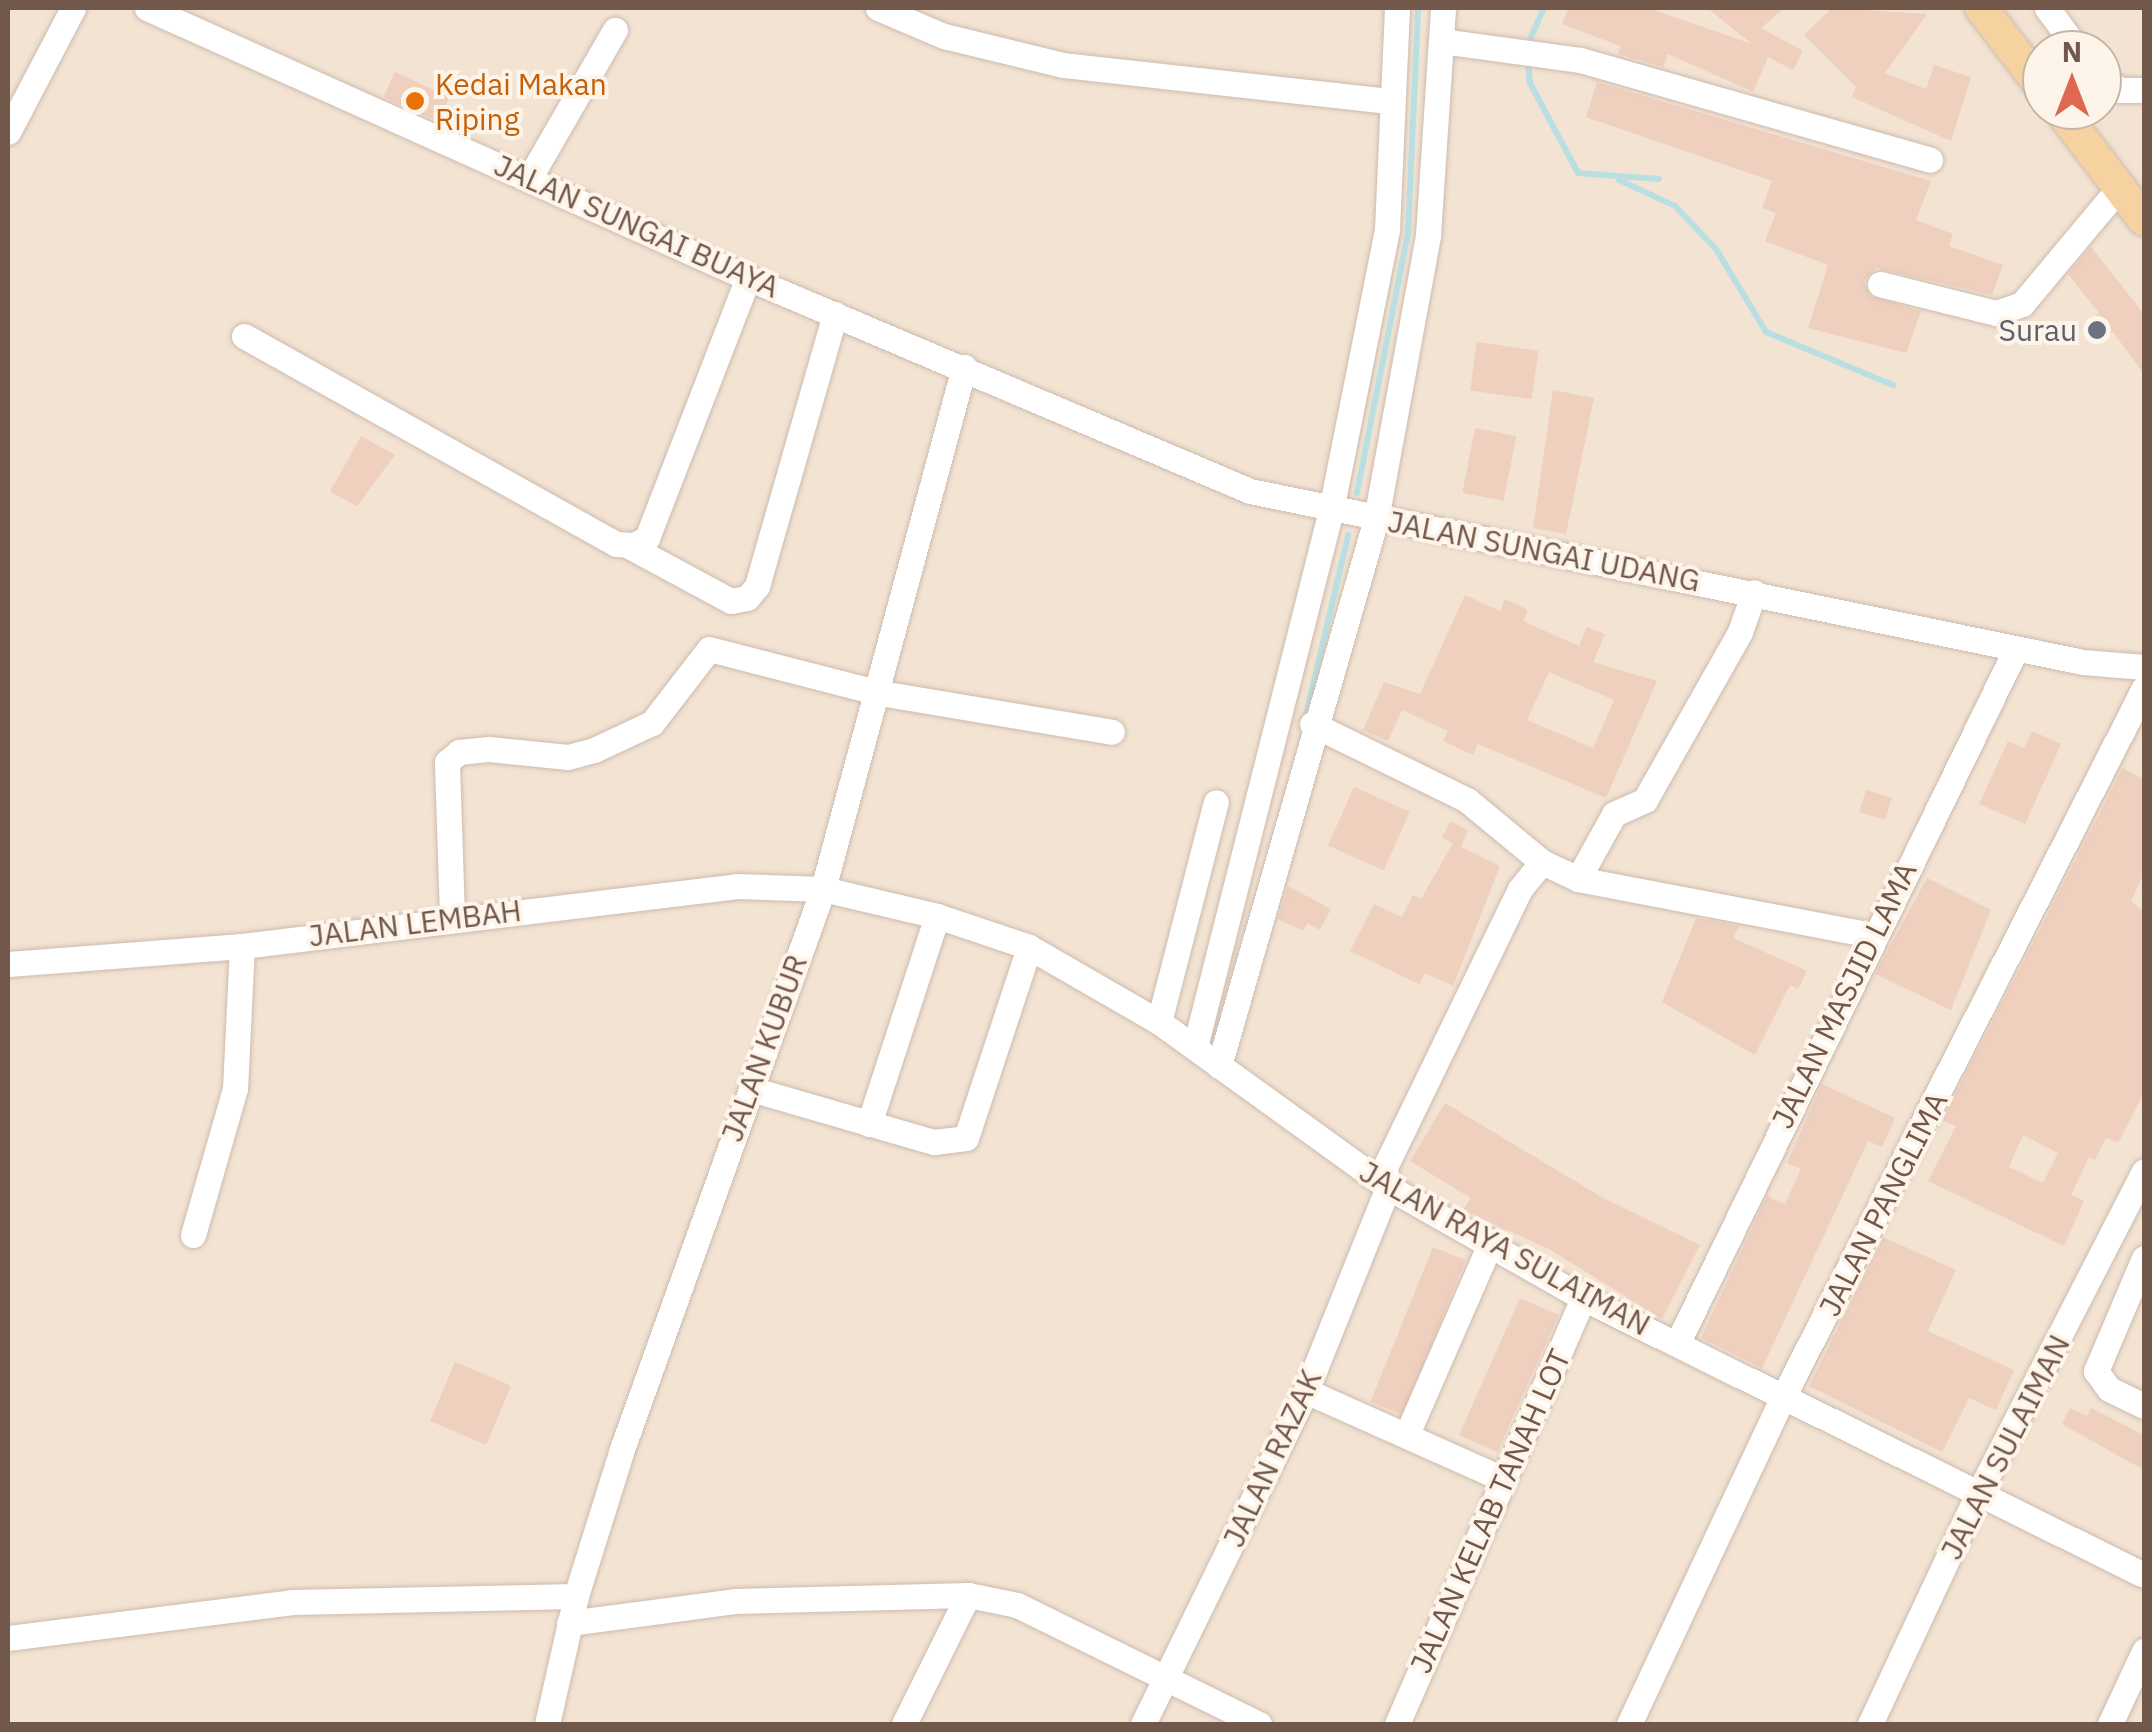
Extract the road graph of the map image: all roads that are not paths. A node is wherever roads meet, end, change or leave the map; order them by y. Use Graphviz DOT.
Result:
graph roads {
  1 [pos="72,8"];
  2 [pos="146,8"];
  3 [pos="878,8"];
  4 [pos="1397,8"];
  5 [pos="1443,8"];
  6 [pos="1981,8"];
  7 [pos="2047,8"];
  8 [pos="615,30"];
  9 [pos="2063,30"];
  10 [pos="1442,41"];
  11 [pos="2022,60"];
  12 [pos="1390,101"];
  13 [pos="2076,130"];
  14 [pos="8,132"];
  15 [pos="1930,160"];
  16 [pos="530,177"];
  17 [pos="2135,201"];
  18 [pos="748,278"];
  19 [pos="1880,284"];
  20 [pos="835,314"];
  21 [pos="244,336"];
  22 [pos="964,367"];
  23 [pos="1331,510"];
  24 [pos="1376,518"];
  25 [pos="627,544"];
  26 [pos="1754,592"];
  27 [pos="2016,648"];
  28 [pos="2144,668"];
  29 [pos="2144,688"];
  30 [pos="880,693"];
  31 [pos="1312,724"];
  32 [pos="1112,732"];
  33 [pos="2135,741"];
  34 [pos="1216,802"];
  35 [pos="1542,862"];
  36 [pos="1197,875"];
  37 [pos="1578,879"];
  38 [pos="1240,885"];
  39 [pos="823,889"];
  40 [pos="452,916"];
  41 [pos="937,916"];
  42 [pos="1872,935"];
  43 [pos="242,946"];
  44 [pos="1029,947"];
  45 [pos="8,964"];
  46 [pos="1159,1022"];
  47 [pos="1195,1047"];
  48 [pos="1219,1066"];
  49 [pos="751,1089"];
  50 [pos="869,1124"];
  51 [pos="2144,1171"];
  52 [pos="1388,1187"];
  53 [pos="194,1235"];
  54 [pos="1491,1242"];
  55 [pos="2144,1258"];
  56 [pos="2096,1270"];
  57 [pos="2130,1288"];
  58 [pos="1583,1298"];
  59 [pos="1677,1344"];
  60 [pos="1306,1391"];
  61 [pos="1781,1401"];
  62 [pos="2144,1406"];
  63 [pos="1407,1434"];
  64 [pos="1503,1479"];
  65 [pos="1976,1496"];
  66 [pos="2144,1575"];
  67 [pos="968,1595"];
  68 [pos="576,1596"];
  69 [pos="569,1623"];
  70 [pos="8,1638"];
  71 [pos="2144,1652"];
  72 [pos="1163,1683"];
  73 [pos="547,1724"];
  74 [pos="904,1724"];
  75 [pos="1143,1724"];
  76 [pos="1259,1724"];
  77 [pos="1397,1724"];
  78 [pos="1629,1724"];
  79 [pos="1870,1724"];
  80 [pos="2110,1724"];
  1 -- 14 [label="street"];
  2 -- 16 [label="street, JALAN SUNGAI BUAYA"];
  3 -- 12 [label="street"];
  4 -- 12 [label="street"];
  5 -- 10 [label="street"];
  6 -- 11 [label="main road"];
  7 -- 9 [label="street"];
  8 -- 16 [label="street"];
  10 -- 15 [label="street"];
  10 -- 24 [label="street"];
  12 -- 23 [label="street"];
  13 -- 17 [label="main road"];
  16 -- 18 [label="street, JALAN SUNGAI BUAYA"];
  17 -- 19 [label="street"];
  18 -- 20 [label="street, JALAN SUNGAI BUAYA"];
  18 -- 25 [label="street"];
  20 -- 22 [label="street, JALAN SUNGAI BUAYA"];
  20 -- 25 [label="street"];
  21 -- 25 [label="street"];
  22 -- 23 [label="street, JALAN SUNGAI UDANG"];
  22 -- 30 [label="street, JALAN KUBUR"];
  23 -- 24 [label="street, JALAN SUNGAI UDANG"];
  23 -- 38 [label="street"];
  24 -- 26 [label="street, JALAN SUNGAI UDANG"];
  24 -- 31 [label="street"];
  26 -- 27 [label="street, JALAN SUNGAI UDANG"];
  26 -- 37 [label="street"];
  27 -- 28 [label="street, JALAN SUNGAI UDANG"];
  27 -- 42 [label="street, JALAN MASJID LAMA"];
  29 -- 33 [label="street, JALAN PANGLIMA"];
  30 -- 32 [label="street"];
  30 -- 39 [label="street, JALAN KUBUR"];
  30 -- 40 [label="street"];
  31 -- 35 [label="street"];
  31 -- 48 [label="street"];
  33 -- 61 [label="street, JALAN PANGLIMA"];
  34 -- 36 [label="street"];
  35 -- 37 [label="street"];
  35 -- 52 [label="street, JALAN RAZAK"];
  36 -- 38 [label="street"];
  36 -- 46 [label="street"];
  37 -- 42 [label="street"];
  38 -- 47 [label="street"];
  39 -- 40 [label="street, JALAN LEMBAH"];
  39 -- 41 [label="street, JALAN RAYA SULAIMAN"];
  39 -- 49 [label="street, JALAN KUBUR"];
  40 -- 43 [label="street, JALAN LEMBAH"];
  41 -- 44 [label="street, JALAN RAYA SULAIMAN"];
  41 -- 50 [label="street"];
  42 -- 59 [label="street, JALAN MASJID LAMA"];
  43 -- 45 [label="street, JALAN LEMBAH"];
  43 -- 53 [label="street"];
  44 -- 46 [label="street, JALAN RAYA SULAIMAN"];
  44 -- 50 [label="street"];
  46 -- 47 [label="street, JALAN RAYA SULAIMAN"];
  47 -- 48 [label="street, JALAN RAYA SULAIMAN"];
  48 -- 52 [label="street, JALAN RAYA SULAIMAN"];
  49 -- 50 [label="street"];
  49 -- 68 [label="street, JALAN KUBUR"];
  51 -- 56 [label="street, JALAN SULAIMAN"];
  52 -- 54 [label="street, JALAN RAYA SULAIMAN"];
  52 -- 60 [label="street, JALAN RAZAK"];
  54 -- 58 [label="street, JALAN RAYA SULAIMAN"];
  54 -- 63 [label="street"];
  55 -- 57 [label="street"];
  56 -- 57 [label="street"];
  56 -- 65 [label="street, JALAN SULAIMAN"];
  57 -- 62 [label="street"];
  58 -- 59 [label="street, JALAN RAYA SULAIMAN"];
  58 -- 64 [label="street, JALAN KELAB TANAH LOT"];
  59 -- 61 [label="street, JALAN RAYA SULAIMAN"];
  60 -- 63 [label="street"];
  60 -- 72 [label="street, JALAN RAZAK"];
  61 -- 65 [label="street, JALAN RAYA SULAIMAN"];
  61 -- 78 [label="street, JALAN PANGLIMA"];
  63 -- 64 [label="street"];
  64 -- 77 [label="street, JALAN KELAB TANAH LOT"];
  65 -- 66 [label="street, JALAN RAYA SULAIMAN"];
  65 -- 79 [label="street, JALAN SULAIMAN"];
  67 -- 69 [label="street"];
  67 -- 72 [label="street"];
  67 -- 74 [label="street"];
  68 -- 69 [label="street, JALAN KUBUR"];
  68 -- 70 [label="street"];
  69 -- 73 [label="street, JALAN KUBUR"];
  71 -- 80 [label="street"];
  72 -- 75 [label="street, JALAN RAZAK"];
  72 -- 76 [label="street"];
}
